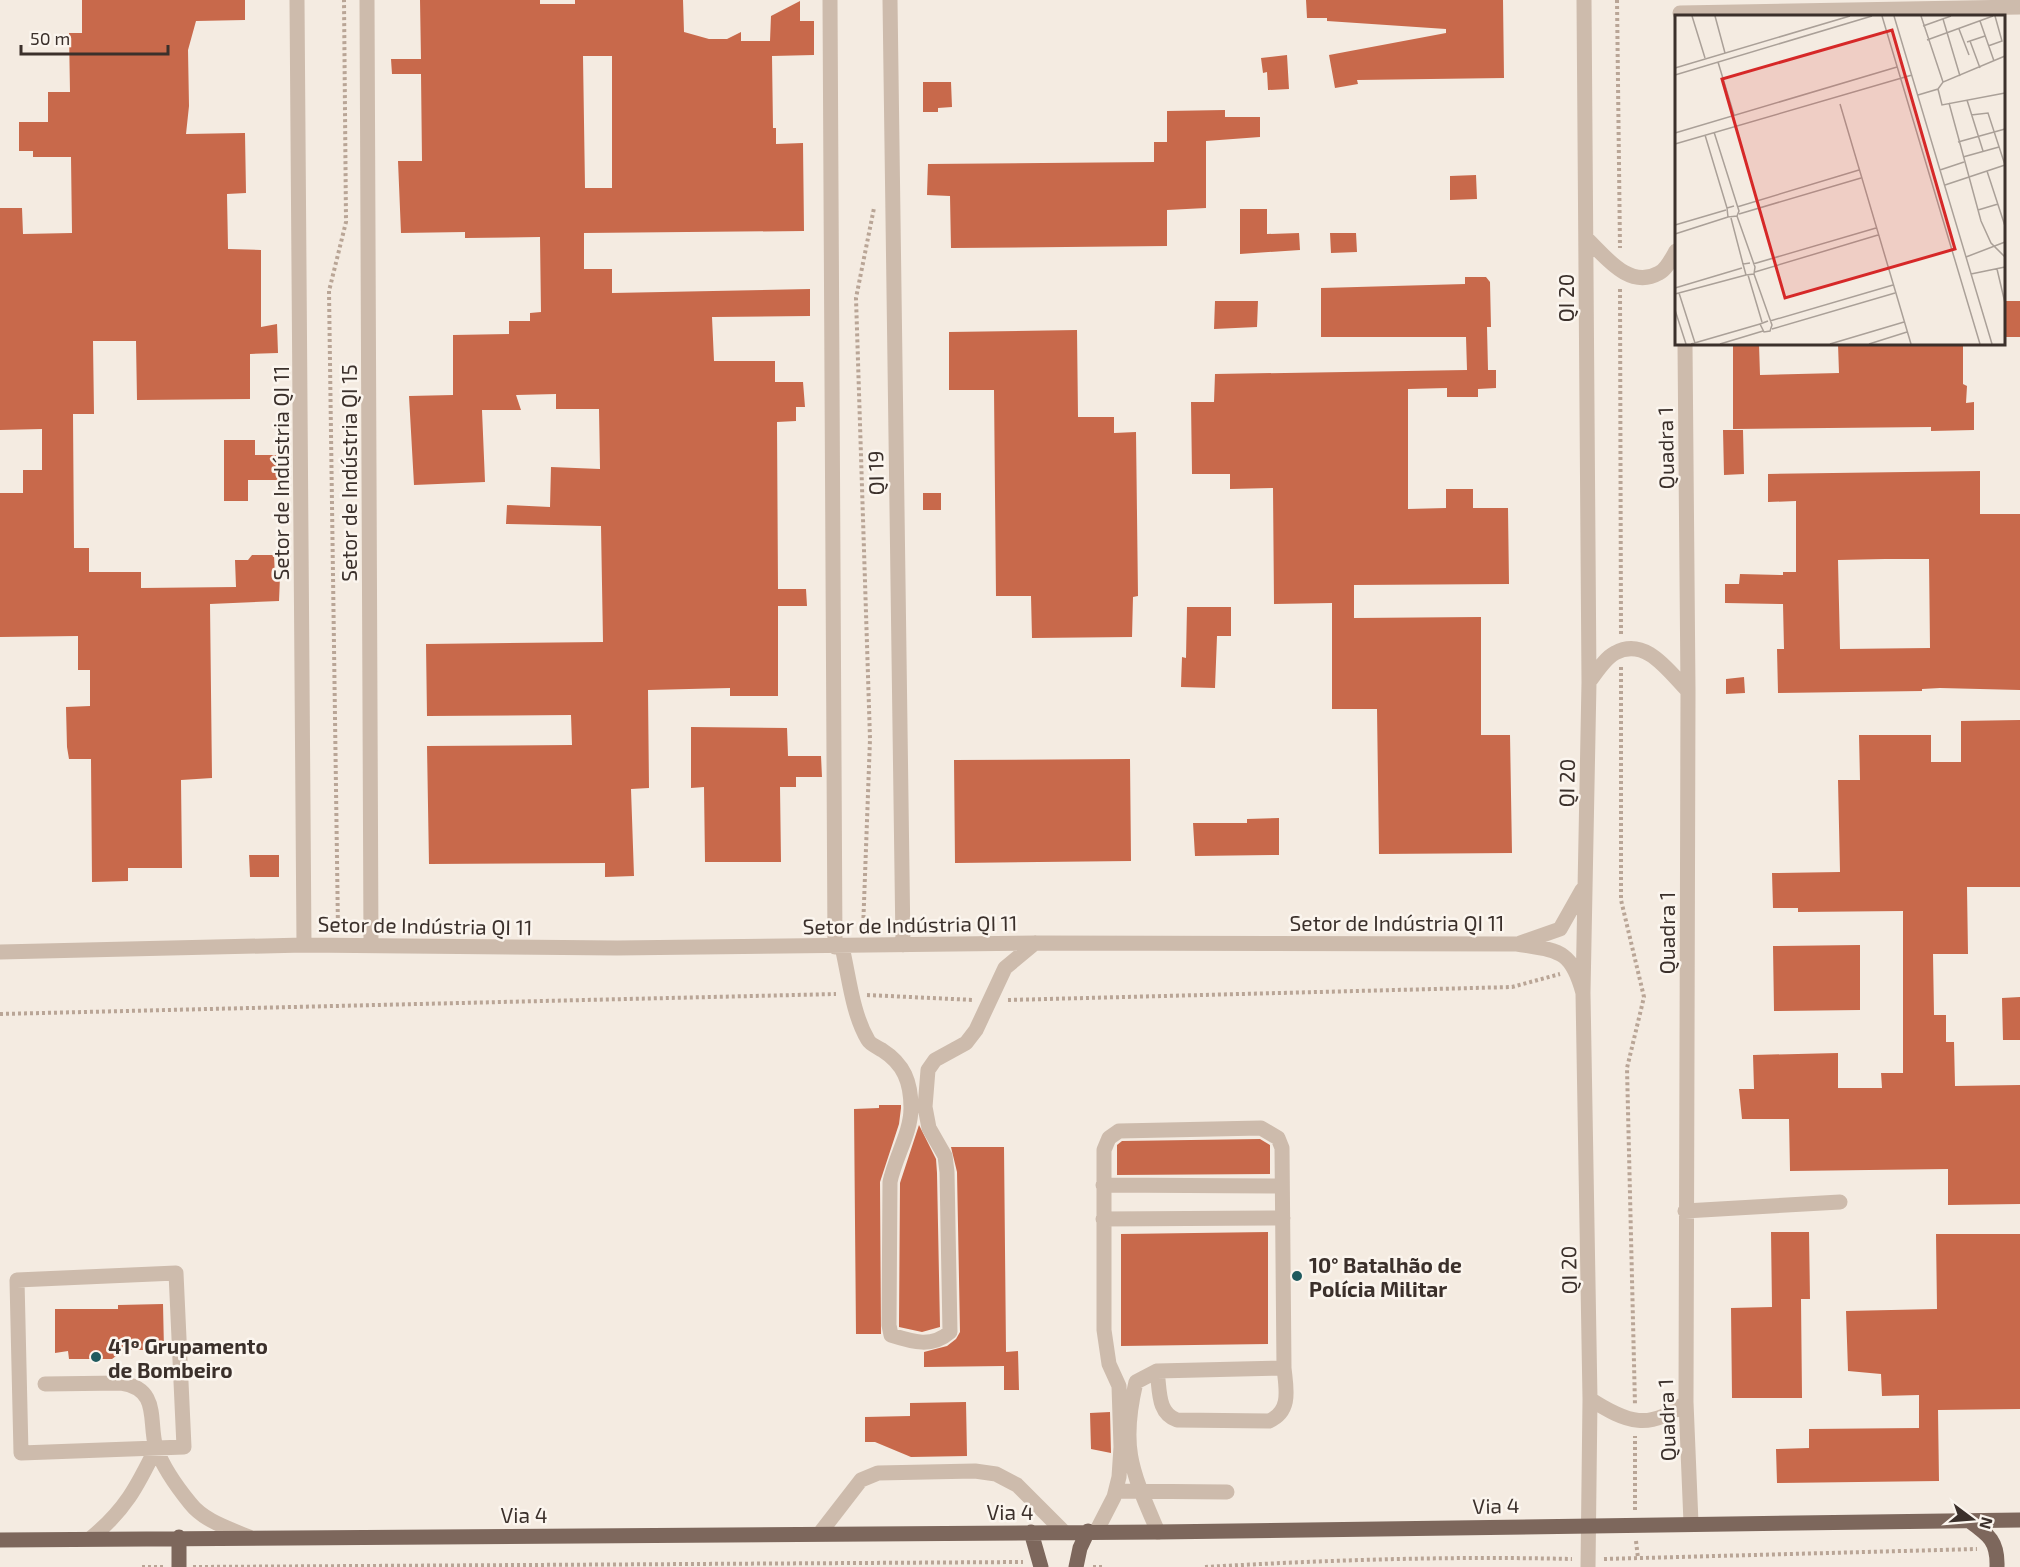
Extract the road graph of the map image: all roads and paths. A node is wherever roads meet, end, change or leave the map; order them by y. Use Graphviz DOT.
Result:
graph roads {
  1 [pos="297,0"];
  2 [pos="344,0"];
  3 [pos="367,0"];
  4 [pos="830,0"];
  5 [pos="890,0"];
  6 [pos="1584,0"];
  7 [pos="1617,0"];
  8 [pos="2020,7"];
  9 [pos="1680,10"];
  10 [pos="876,199"];
  11 [pos="1586,238"];
  12 [pos="1675,254"];
  13 [pos="1620,271"];
  14 [pos="1684,345"];
  15 [pos="1622,651"];
  16 [pos="1589,682"];
  17 [pos="1688,691"];
  18 [pos="1585,883"];
  19 [pos="1035,943"];
  20 [pos="1517,944"];
  21 [pos="304,945"];
  22 [pos="903,945"];
  23 [pos="338,946"];
  24 [pos="371,946"];
  25 [pos="863,946"];
  26 [pos="839,947"];
  27 [pos="0,952"];
  28 [pos="1577,969"];
  29 [pos="1583,993"];
  30 [pos="853,994"];
  31 [pos="988,1000"];
  32 [pos="0,1014"];
  33 [pos="1103,1185"];
  34 [pos="1282,1186"];
  35 [pos="1840,1202"];
  36 [pos="1685,1211"];
  37 [pos="1283,1218"];
  38 [pos="1103,1219"];
  39 [pos="1284,1368"];
  40 [pos="1157,1371"];
  41 [pos="45,1384"];
  42 [pos="1590,1399"];
  43 [pos="1686,1402"];
  44 [pos="1635,1419"];
  45 [pos="156,1448"];
  46 [pos="1116,1491"];
  47 [pos="1139,1491"];
  48 [pos="1227,1491"];
  49 [pos="1968,1520"];
  50 [pos="2020,1520"];
  51 [pos="1691,1523"];
  52 [pos="1589,1524"];
  53 [pos="1635,1524"];
  54 [pos="1063,1531"];
  55 [pos="1092,1531"];
  56 [pos="1031,1532"];
  57 [pos="1158,1532"];
  58 [pos="820,1533"];
  59 [pos="179,1537"];
  60 [pos="249,1537"];
  61 [pos="90,1538"];
  62 [pos="0,1540"];
  63 [pos="1997,1548"];
  64 [pos="1638,1558"];
  65 [pos="1588,1563"];
  66 [pos="1041,1565"];
  67 [pos="1076,1566"];
  68 [pos="142,1567"];
  69 [pos="179,1567"];
  70 [pos="1104,1567"];
  71 [pos="1205,1567"];
  72 [pos="1997,1567"];
  1 -- 21 [label="street, Setor de Indústria QI 11"];
  2 -- 23 [label="path"];
  3 -- 24 [label="street, Setor de Indústria QI 15"];
  4 -- 26 [label="street"];
  5 -- 22 [label="street, QI 19"];
  6 -- 11 [label="street, QI 20"];
  7 -- 13 [label="path"];
  8 -- 9 [label="street"];
  10 -- 25 [label="path"];
  11 -- 13 [label="street"];
  11 -- 16 [label="street, QI 20"];
  12 -- 13 [label="street"];
  13 -- 15 [label="path"];
  14 -- 17 [label="street, Quadra 1"];
  15 -- 16 [label="street"];
  15 -- 17 [label="street"];
  15 -- 44 [label="path"];
  16 -- 18 [label="street, QI 20"];
  17 -- 36 [label="street, Quadra 1"];
  18 -- 20 [label="street"];
  18 -- 29 [label="street, QI 20"];
  19 -- 20 [label="street, Setor de Indústria QI 11"];
  19 -- 22 [label="street, Setor de Indústria QI 11"];
  19 -- 31 [label="street"];
  20 -- 28 [label="street"];
  21 -- 23 [label="street, Setor de Indústria QI 11"];
  21 -- 27 [label="street, Setor de Indústria QI 11"];
  22 -- 25 [label="street, Setor de Indústria QI 11"];
  23 -- 24 [label="street, Setor de Indústria QI 11"];
  24 -- 26 [label="street, Setor de Indústria QI 11"];
  25 -- 26 [label="street, Setor de Indústria QI 11"];
  26 -- 30 [label="street"];
  28 -- 29 [label="street"];
  28 -- 31 [label="path"];
  29 -- 42 [label="street, QI 20"];
  30 -- 31 [label="path"];
  30 -- 31 [label="street"];
  30 -- 32 [label="path"];
  33 -- 34 [label="street"];
  33 -- 34 [label="street"];
  33 -- 38 [label="street"];
  34 -- 37 [label="street"];
  35 -- 36 [label="street"];
  36 -- 43 [label="street, Quadra 1"];
  37 -- 38 [label="street"];
  37 -- 39 [label="street"];
  38 -- 46 [label="street"];
  39 -- 40 [label="street"];
  39 -- 40 [label="street"];
  40 -- 47 [label="street"];
  41 -- 45 [label="street"];
  42 -- 44 [label="street"];
  42 -- 52 [label="street, QI 20"];
  43 -- 44 [label="street"];
  43 -- 51 [label="street, Quadra 1"];
  44 -- 53 [label="path"];
  45 -- 45 [label="street"];
  45 -- 60 [label="street"];
  45 -- 61 [label="street"];
  46 -- 47 [label="street"];
  46 -- 55 [label="street"];
  47 -- 48 [label="street"];
  47 -- 57 [label="street"];
  49 -- 50 [label="main road, Via 4"];
  49 -- 51 [label="main road, Via 4"];
  49 -- 63 [label="main road"];
  51 -- 53 [label="main road, Via 4"];
  52 -- 53 [label="main road, Via 4"];
  52 -- 57 [label="main road, Via 4"];
  52 -- 65 [label="street, QI 20"];
  53 -- 64 [label="path"];
  54 -- 55 [label="main road, Via 4"];
  54 -- 56 [label="main road, Via 4"];
  54 -- 58 [label="street"];
  55 -- 57 [label="main road, Via 4"];
  55 -- 67 [label="main road"];
  56 -- 58 [label="main road, Via 4"];
  56 -- 66 [label="main road"];
  58 -- 60 [label="main road, Via 4"];
  59 -- 60 [label="main road, Via 4"];
  59 -- 61 [label="main road, Via 4"];
  59 -- 69 [label="main road"];
  61 -- 62 [label="main road, Via 4"];
  63 -- 64 [label="path"];
  63 -- 72 [label="main road"];
  64 -- 65 [label="path"];
  65 -- 71 [label="path"];
  66 -- 69 [label="path"];
  67 -- 70 [label="path"];
  68 -- 69 [label="path"];
}
